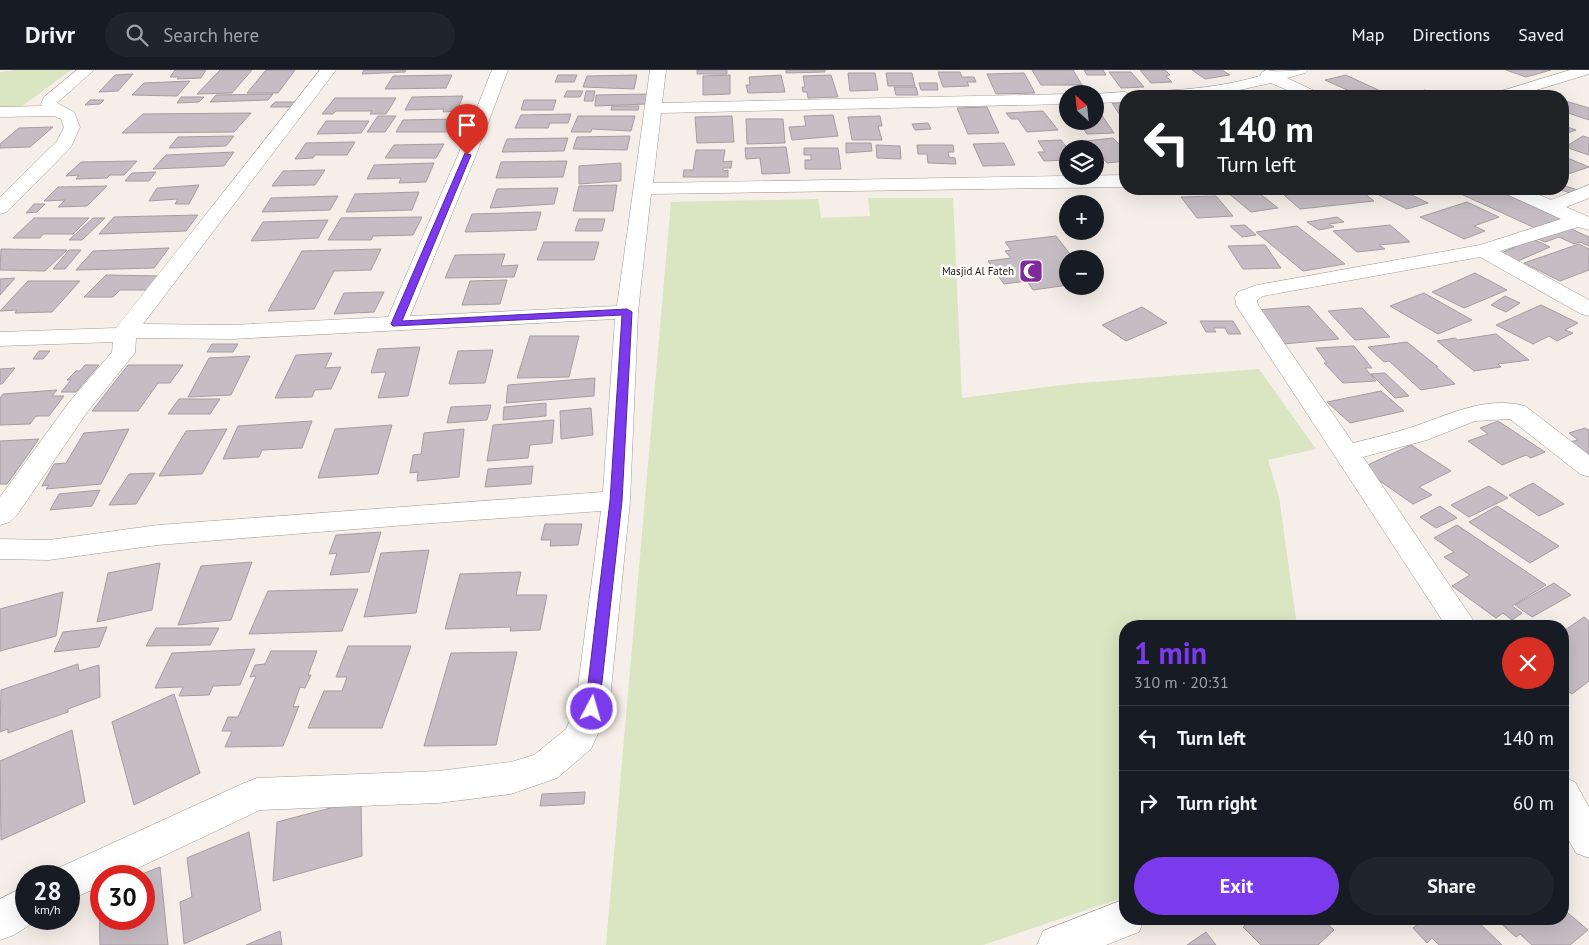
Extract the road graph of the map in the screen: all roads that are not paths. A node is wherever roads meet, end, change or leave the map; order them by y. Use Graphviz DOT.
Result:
graph roads {
  1 [pos="86,70"];
  2 [pos="328,70"];
  3 [pos="500,70"];
  4 [pos="658,70"];
  5 [pos="1256,70"];
  6 [pos="1300,70"];
  7 [pos="1586,70"];
  8 [pos="1272,77"];
  9 [pos="1221,90"];
  10 [pos="1300,90"];
  11 [pos="1521,90"];
  12 [pos="1119,97"];
  13 [pos="1104,98"];
  14 [pos="1059,99"];
  15 [pos="653,108"];
  16 [pos="57,111"];
  17 [pos="0,112"];
  18 [pos="1119,181"];
  19 [pos="643,189"];
  20 [pos="1589,191"];
  21 [pos="1524,195"];
  22 [pos="1550,207"];
  23 [pos="0,208"];
  24 [pos="1584,222"];
  25 [pos="1483,250"];
  26 [pos="1589,309"];
  27 [pos="627,312"];
  28 [pos="396,324"];
  29 [pos="124,333"];
  30 [pos="0,339"];
  31 [pos="1348,453"];
  32 [pos="1589,468"];
  33 [pos="616,501"];
  34 [pos="0,515"];
  35 [pos="0,549"];
  36 [pos="1458,620"];
  37 [pos="1569,805"];
  38 [pos="1589,840"];
  39 [pos="80,877"];
  40 [pos="15,911"];
  41 [pos="0,920"];
  42 [pos="1119,920"];
  43 [pos="1057,945"];
  1 -- 16 [label="street"];
  2 -- 29 [label="street"];
  3 -- 28 [label="street"];
  4 -- 15 [label="street"];
  5 -- 8 [label="street"];
  6 -- 8 [label="street"];
  7 -- 11 [label="street"];
  8 -- 9 [label="street"];
  8 -- 10 [label="street"];
  12 -- 13 [label="street"];
  14 -- 15 [label="street"];
  15 -- 19 [label="street"];
  16 -- 17 [label="street"];
  16 -- 23 [label="street"];
  18 -- 19 [label="street"];
  19 -- 27 [label="street"];
  20 -- 22 [label="street"];
  21 -- 22 [label="street"];
  22 -- 24 [label="street"];
  24 -- 25 [label="street"];
  25 -- 26 [label="street"];
  25 -- 31 [label="street"];
  27 -- 28 [label="street"];
  27 -- 33 [label="street"];
  28 -- 29 [label="street"];
  29 -- 30 [label="street"];
  29 -- 34 [label="street"];
  31 -- 32 [label="street"];
  31 -- 36 [label="street"];
  33 -- 35 [label="street"];
  33 -- 39 [label="street"];
  37 -- 38 [label="street"];
  40 -- 41 [label="street"];
  42 -- 43 [label="street"];
}
